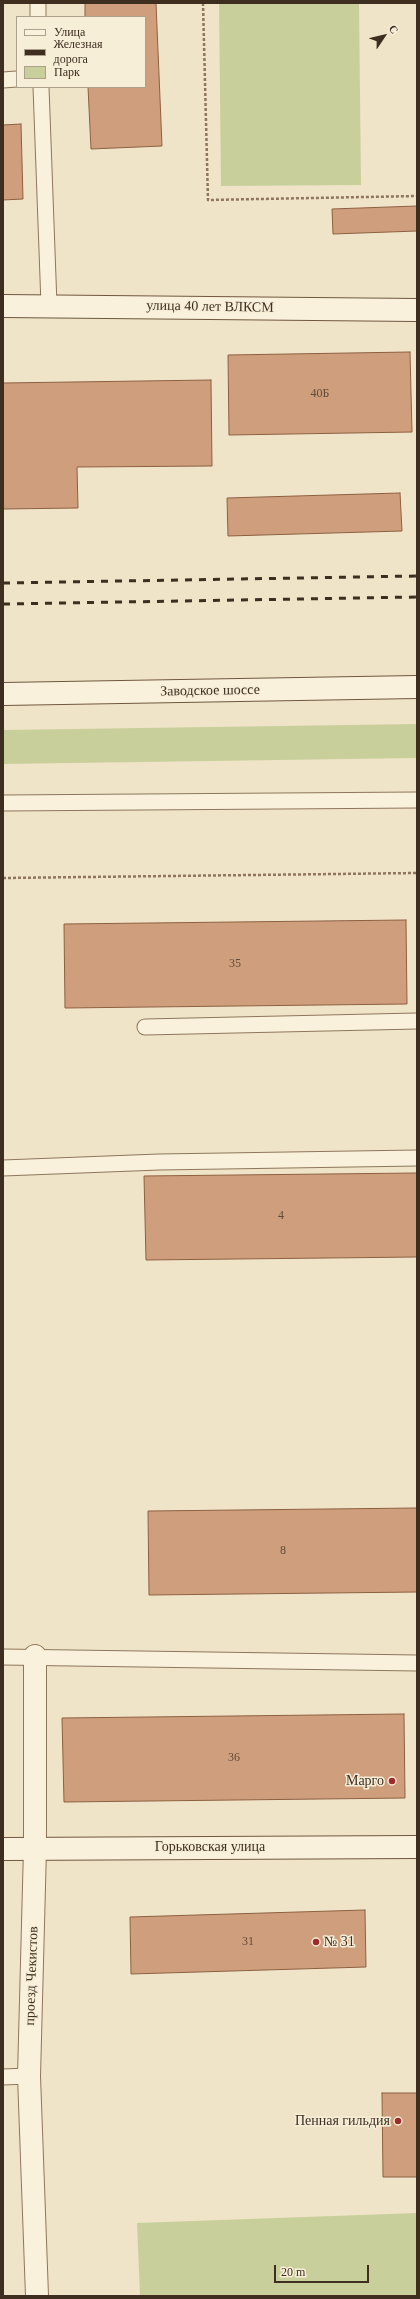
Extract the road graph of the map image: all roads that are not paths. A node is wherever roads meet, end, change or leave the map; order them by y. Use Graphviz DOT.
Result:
graph roads {
  1 [pos="38,3"];
  2 [pos="38,16"];
  3 [pos="16,79"];
  4 [pos="3,80"];
  5 [pos="41,88"];
  6 [pos="49,305"];
  7 [pos="3,306"];
  8 [pos="417,310"];
  9 [pos="417,687"];
  10 [pos="3,694"];
  11 [pos="417,800"];
  12 [pos="3,803"];
  13 [pos="417,1021"];
  14 [pos="145,1027"];
  15 [pos="417,1158"];
  16 [pos="3,1168"];
  17 [pos="35,1656"];
  18 [pos="3,1657"];
  19 [pos="417,1663"];
  20 [pos="417,1847"];
  21 [pos="35,1848"];
  22 [pos="3,1849"];
  23 [pos="29,2076"];
  24 [pos="3,2077"];
  25 [pos="36,2296"];
  1 -- 2 [label="lane"];
  3 -- 4 [label="lane"];
  5 -- 6 [label="lane"];
  6 -- 7 [label="street, улица 40 лет ВЛКСМ"];
  6 -- 8 [label="street, улица 40 лет ВЛКСМ"];
  9 -- 10 [label="street, Заводское шоссе"];
  11 -- 12 [label="lane"];
  13 -- 14 [label="lane"];
  15 -- 16 [label="lane"];
  17 -- 18 [label="lane"];
  17 -- 19 [label="lane"];
  17 -- 21 [label="street, проезд Чекистов"];
  20 -- 21 [label="street, Горьковская улица"];
  21 -- 22 [label="street, Горьковская улица"];
  21 -- 23 [label="street, проезд Чекистов"];
  23 -- 24 [label="lane"];
  23 -- 25 [label="street, проезд Чекистов"];
}
